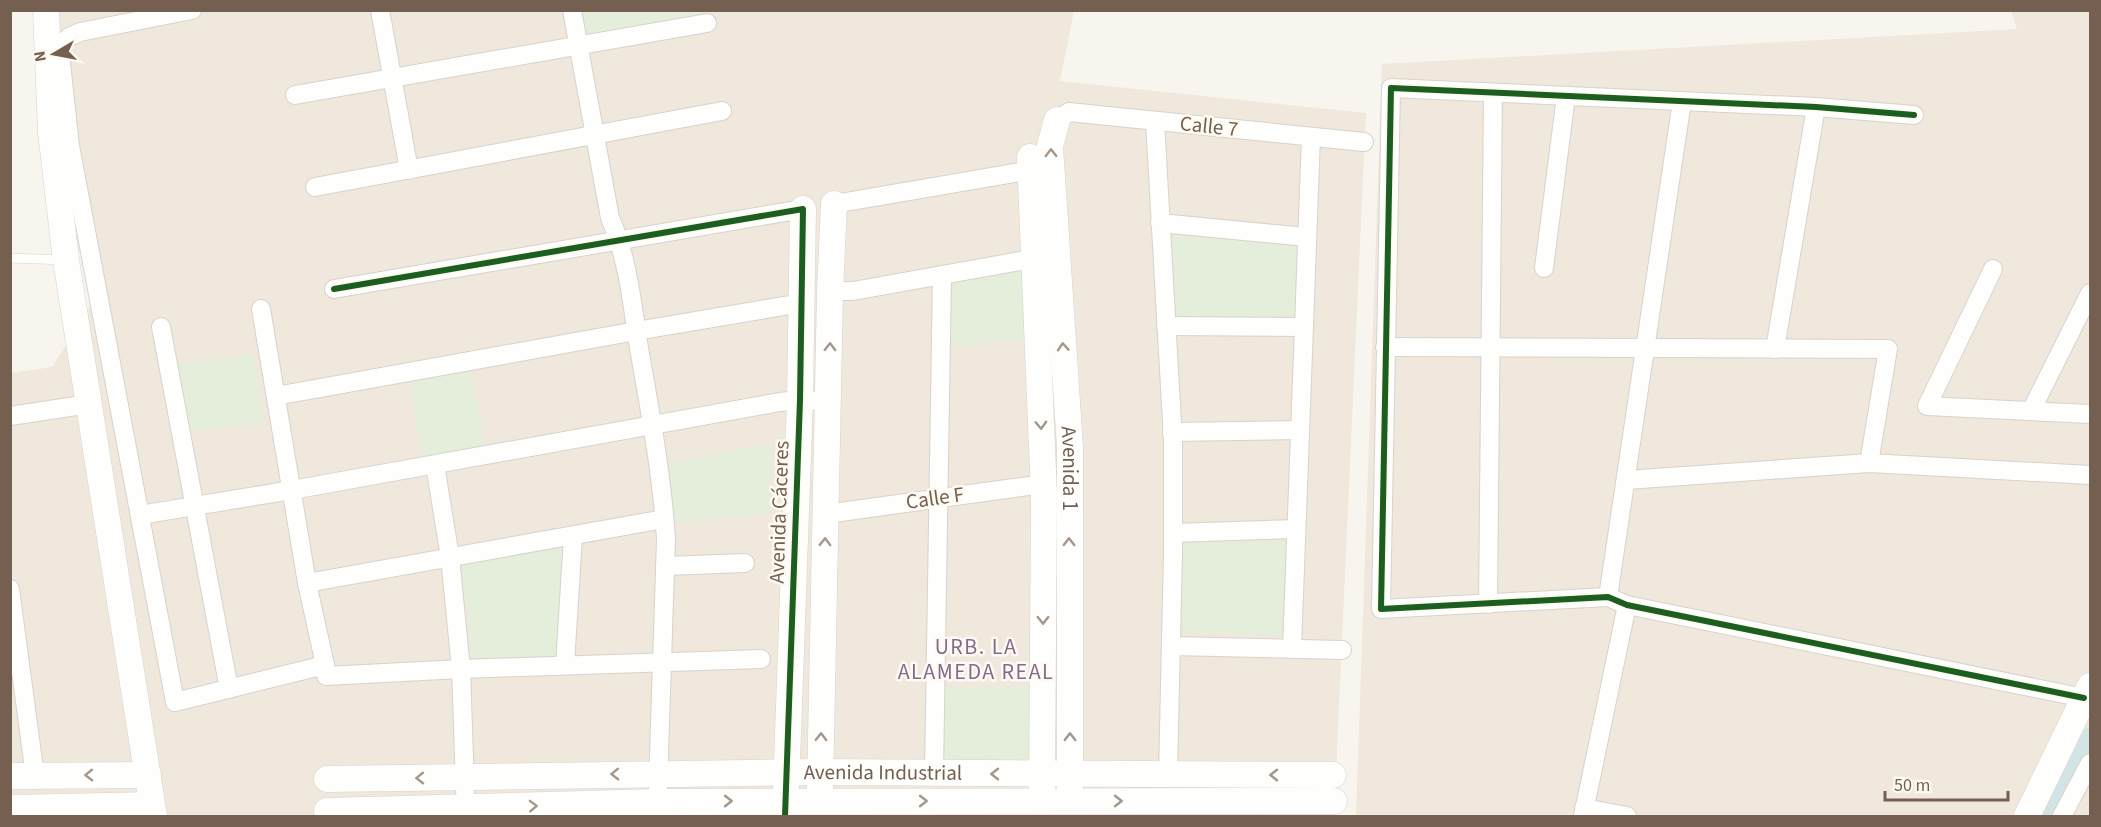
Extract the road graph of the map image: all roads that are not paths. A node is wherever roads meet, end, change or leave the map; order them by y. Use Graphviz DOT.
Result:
graph roads {
  1 [pos="46,10"];
  2 [pos="192,10"];
  3 [pos="380,10"];
  4 [pos="572,10"];
  5 [pos="707,24"];
  6 [pos="579,46"];
  7 [pos="392,78"];
  8 [pos="1493,93"];
  9 [pos="295,95"];
  10 [pos="1566,96"];
  11 [pos="1682,101"];
  12 [pos="1816,107"];
  13 [pos="722,111"];
  14 [pos="1914,114"];
  15 [pos="1057,120"];
  16 [pos="1155,120"];
  17 [pos="595,135"];
  18 [pos="1311,137"];
  19 [pos="1364,142"];
  20 [pos="1025,164"];
  21 [pos="409,170"];
  22 [pos="315,187"];
  23 [pos="834,204"];
  24 [pos="803,209"];
  25 [pos="1160,223"];
  26 [pos="1307,237"];
  27 [pos="620,240"];
  28 [pos="10,258"];
  29 [pos="66,260"];
  30 [pos="1026,260"];
  31 [pos="1544,268"];
  32 [pos="1993,269"];
  33 [pos="942,275"];
  34 [pos="334,289"];
  35 [pos="830,291"];
  36 [pos="2091,293"];
  37 [pos="802,303"];
  38 [pos="261,309"];
  39 [pos="1166,326"];
  40 [pos="161,327"];
  41 [pos="1304,327"];
  42 [pos="636,331"];
  43 [pos="1385,347"];
  44 [pos="1490,347"];
  45 [pos="1645,348"];
  46 [pos="1775,348"];
  47 [pos="276,396"];
  48 [pos="800,400"];
  49 [pos="829,401"];
  50 [pos="89,404"];
  51 [pos="2031,411"];
  52 [pos="2091,414"];
  53 [pos="10,417"];
  54 [pos="652,425"];
  55 [pos="1300,430"];
  56 [pos="1172,432"];
  57 [pos="1869,463"];
  58 [pos="435,465"];
  59 [pos="2091,475"];
  60 [pos="1626,480"];
  61 [pos="1043,484"];
  62 [pos="292,490"];
  63 [pos="938,498"];
  64 [pos="195,506"];
  65 [pos="826,514"];
  66 [pos="140,515"];
  67 [pos="664,519"];
  68 [pos="1296,529"];
  69 [pos="1173,533"];
  70 [pos="573,536"];
  71 [pos="450,557"];
  72 [pos="745,563"];
  73 [pos="665,566"];
  74 [pos="307,583"];
  75 [pos="10,590"];
  76 [pos="1608,597"];
  77 [pos="1488,604"];
  78 [pos="1627,605"];
  79 [pos="1171,646"];
  80 [pos="1292,649"];
  81 [pos="1342,650"];
  82 [pos="761,659"];
  83 [pos="662,662"];
  84 [pos="15,665"];
  85 [pos="326,665"];
  86 [pos="565,665"];
  87 [pos="461,669"];
  88 [pos="229,689"];
  89 [pos="2087,692"];
  90 [pos="2091,763"];
  91 [pos="821,772"];
  92 [pos="787,773"];
  93 [pos="934,773"];
  94 [pos="658,774"];
  95 [pos="1042,774"];
  96 [pos="1070,774"];
  97 [pos="148,775"];
  98 [pos="1168,775"];
  99 [pos="1333,775"];
  100 [pos="23,776"];
  101 [pos="466,777"];
  102 [pos="327,780"];
  103 [pos="1334,801"];
  104 [pos="10,808"];
  105 [pos="657,809"];
  106 [pos="785,809"];
  107 [pos="819,809"];
  108 [pos="1042,809"];
  109 [pos="1070,809"];
  110 [pos="153,811"];
  111 [pos="327,811"];
  112 [pos="466,812"];
  113 [pos="1584,812"];
  114 [pos="1627,816"];
  115 [pos="2027,816"];
  116 [pos="2062,816"];
  1 -- 29 [label="street"];
  2 -- 66 [label="street"];
  3 -- 7 [label="street"];
  4 -- 6 [label="street"];
  5 -- 6 [label="street"];
  6 -- 7 [label="street"];
  6 -- 17 [label="street"];
  7 -- 9 [label="street"];
  7 -- 21 [label="street"];
  8 -- 10 [label="street"];
  8 -- 43 [label="street"];
  8 -- 44 [label="street"];
  10 -- 11 [label="street"];
  10 -- 31 [label="street"];
  11 -- 12 [label="street"];
  11 -- 45 [label="street"];
  12 -- 14 [label="street"];
  12 -- 46 [label="street"];
  13 -- 17 [label="street"];
  15 -- 16 [label="street, Calle 7"];
  96 -- 15 [label="street, Avenida 1, one-way"];
  16 -- 18 [label="street, Calle 7"];
  16 -- 25 [label="street"];
  17 -- 21 [label="street"];
  17 -- 27 [label="street"];
  18 -- 19 [label="street, Calle 7"];
  18 -- 26 [label="street"];
  20 -- 23 [label="street"];
  20 -- 61 [label="street, Avenida 1, one-way"];
  21 -- 22 [label="street"];
  23 -- 35 [label="street"];
  24 -- 27 [label="street"];
  24 -- 37 [label="street, Avenida Cáceres"];
  25 -- 26 [label="street"];
  25 -- 39 [label="street"];
  26 -- 41 [label="street"];
  27 -- 34 [label="street"];
  27 -- 42 [label="street"];
  28 -- 29 [label="lane"];
  29 -- 50 [label="street"];
  30 -- 33 [label="street"];
  32 -- 51 [label="street"];
  33 -- 35 [label="street"];
  33 -- 63 [label="street"];
  49 -- 35 [label="street, one-way"];
  36 -- 51 [label="street"];
  37 -- 42 [label="street"];
  37 -- 48 [label="street, Avenida Cáceres"];
  38 -- 47 [label="street"];
  39 -- 41 [label="street"];
  39 -- 56 [label="street"];
  40 -- 64 [label="street"];
  41 -- 55 [label="street"];
  42 -- 47 [label="street"];
  42 -- 54 [label="street"];
  43 -- 44 [label="street"];
  43 -- 77 [label="street"];
  44 -- 45 [label="street"];
  44 -- 77 [label="street"];
  45 -- 46 [label="street"];
  45 -- 60 [label="street"];
  46 -- 57 [label="street"];
  47 -- 62 [label="street"];
  48 -- 49 [label="street"];
  48 -- 54 [label="street"];
  48 -- 92 [label="street, Avenida Cáceres"];
  49 -- 65 [label="street"];
  50 -- 53 [label="street"];
  50 -- 97 [label="street"];
  51 -- 52 [label="street"];
  54 -- 58 [label="street"];
  54 -- 67 [label="street"];
  55 -- 56 [label="street"];
  55 -- 68 [label="street"];
  56 -- 69 [label="street"];
  57 -- 59 [label="street"];
  57 -- 60 [label="street"];
  58 -- 62 [label="street"];
  58 -- 71 [label="street"];
  60 -- 76 [label="street"];
  61 -- 63 [label="street, Calle F"];
  61 -- 95 [label="street, Avenida 1, one-way"];
  62 -- 64 [label="street"];
  62 -- 74 [label="street"];
  63 -- 65 [label="street, Calle F"];
  63 -- 93 [label="street"];
  64 -- 66 [label="street"];
  64 -- 88 [label="street"];
  91 -- 65 [label="street, one-way"];
  66 -- 88 [label="street"];
  67 -- 70 [label="street"];
  67 -- 73 [label="street"];
  68 -- 69 [label="street"];
  68 -- 80 [label="street"];
  69 -- 79 [label="street"];
  70 -- 71 [label="street"];
  70 -- 86 [label="street"];
  71 -- 74 [label="street"];
  71 -- 87 [label="street"];
  72 -- 73 [label="street"];
  73 -- 83 [label="street"];
  74 -- 85 [label="street"];
  75 -- 84 [label="street"];
  76 -- 77 [label="street"];
  76 -- 78 [label="street"];
  78 -- 89 [label="street"];
  78 -- 113 [label="street"];
  79 -- 80 [label="street"];
  79 -- 98 [label="street"];
  80 -- 81 [label="street"];
  82 -- 83 [label="street"];
  83 -- 86 [label="street"];
  83 -- 94 [label="street"];
  84 -- 100 [label="street"];
  85 -- 87 [label="street"];
  85 -- 88 [label="street"];
  86 -- 87 [label="street"];
  87 -- 101 [label="street"];
  89 -- 115 [label="street"];
  90 -- 116 [label="street"];
  91 -- 92 [label="street, Avenida Industrial"];
  91 -- 93 [label="street, Avenida Industrial"];
  91 -- 107 [label="street"];
  92 -- 94 [label="street, Avenida Industrial"];
  92 -- 106 [label="street, Avenida Cáceres"];
  95 -- 93 [label="street, Avenida Industrial, one-way"];
  94 -- 101 [label="street, Avenida Industrial, one-way"];
  94 -- 105 [label="street"];
  95 -- 96 [label="street, Avenida Industrial"];
  95 -- 108 [label="street, Avenida 1"];
  96 -- 98 [label="street, Avenida Industrial"];
  96 -- 109 [label="street, Avenida 1"];
  97 -- 100 [label="street, one-way"];
  97 -- 110 [label="street"];
  99 -- 98 [label="street, Avenida Industrial, one-way"];
  101 -- 102 [label="street, Avenida Industrial, one-way"];
  101 -- 112 [label="street"];
  109 -- 103 [label="street, Avenida Industrial, one-way"];
  104 -- 110 [label="street"];
  105 -- 106 [label="street, Avenida Industrial, one-way"];
  112 -- 105 [label="street, Avenida Industrial, one-way"];
  106 -- 107 [label="street, Avenida Industrial"];
  107 -- 108 [label="street, Avenida Industrial, one-way"];
  108 -- 109 [label="street, Avenida Industrial"];
  111 -- 112 [label="street, Avenida Industrial"];
  113 -- 114 [label="street"];
}
